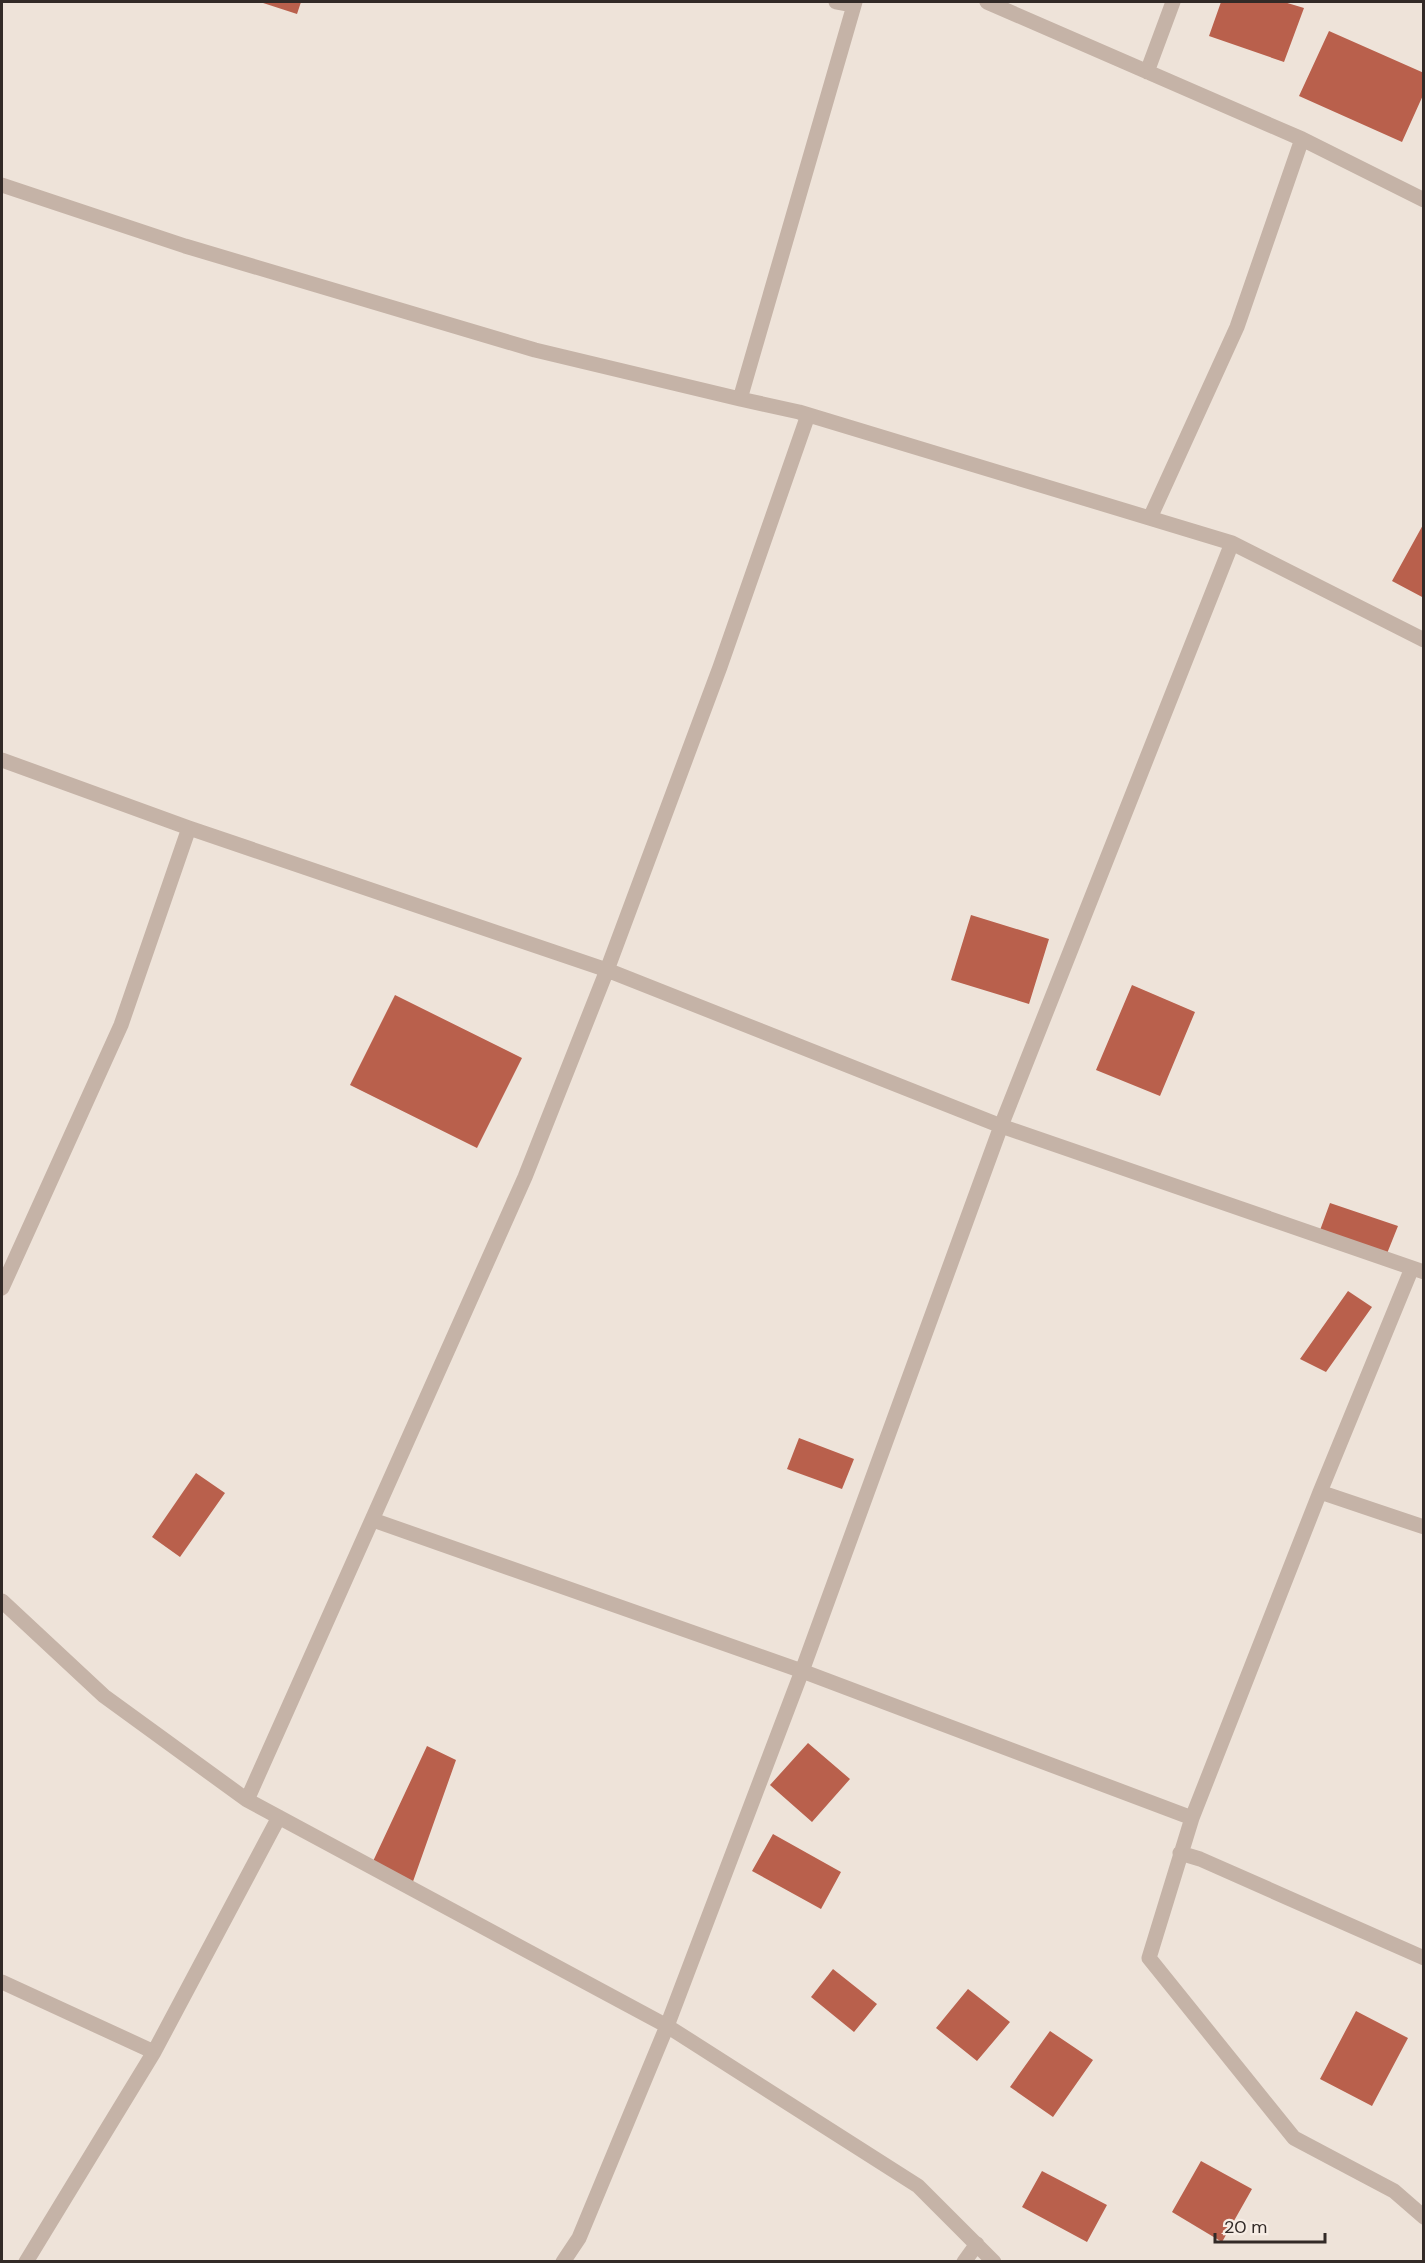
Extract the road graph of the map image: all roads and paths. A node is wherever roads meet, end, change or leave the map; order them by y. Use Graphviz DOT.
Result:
graph roads {
  1 [pos="836,2"];
  2 [pos="987,2"];
  3 [pos="1173,2"];
  4 [pos="854,3"];
  5 [pos="1147,72"];
  6 [pos="1302,139"];
  7 [pos="2,185"];
  8 [pos="1424,200"];
  9 [pos="740,399"];
  10 [pos="808,415"];
  11 [pos="1150,518"];
  12 [pos="1232,543"];
  13 [pos="1424,640"];
  14 [pos="2,760"];
  15 [pos="189,828"];
  16 [pos="607,970"];
  17 [pos="1001,1126"];
  18 [pos="1418,1270"];
  19 [pos="2,1288"];
  20 [pos="1320,1492"];
  21 [pos="373,1520"];
  22 [pos="1424,1527"];
  23 [pos="2,1601"];
  24 [pos="802,1671"];
  25 [pos="247,1800"];
  26 [pos="279,1817"];
  27 [pos="1192,1818"];
  28 [pos="1180,1853"];
  29 [pos="1424,1958"];
  30 [pos="2,1982"];
  31 [pos="667,2026"];
  32 [pos="154,2052"];
  33 [pos="1424,2217"];
  34 [pos="976,2244"];
  35 [pos="26,2262"];
  36 [pos="562,2262"];
  37 [pos="964,2262"];
  38 [pos="994,2262"];
  1 -- 4 [label="street"];
  2 -- 5 [label="street"];
  3 -- 5 [label="street"];
  4 -- 9 [label="street"];
  5 -- 6 [label="street"];
  6 -- 8 [label="street"];
  6 -- 11 [label="street"];
  7 -- 9 [label="street"];
  9 -- 10 [label="street"];
  10 -- 11 [label="street"];
  10 -- 16 [label="street"];
  11 -- 12 [label="street"];
  12 -- 13 [label="street"];
  12 -- 17 [label="street"];
  14 -- 15 [label="street"];
  15 -- 16 [label="street"];
  15 -- 19 [label="street"];
  16 -- 17 [label="street"];
  16 -- 21 [label="street"];
  17 -- 18 [label="street"];
  17 -- 24 [label="street"];
  18 -- 20 [label="street"];
  20 -- 22 [label="street"];
  20 -- 27 [label="street"];
  21 -- 24 [label="street"];
  21 -- 25 [label="street"];
  23 -- 25 [label="street"];
  24 -- 27 [label="street"];
  24 -- 31 [label="street"];
  25 -- 26 [label="street"];
  26 -- 31 [label="street"];
  26 -- 32 [label="street"];
  27 -- 28 [label="street"];
  28 -- 29 [label="street"];
  28 -- 33 [label="street"];
  30 -- 32 [label="street"];
  31 -- 34 [label="street"];
  31 -- 36 [label="street"];
  32 -- 35 [label="street"];
  34 -- 37 [label="street"];
  34 -- 38 [label="street"];
}
